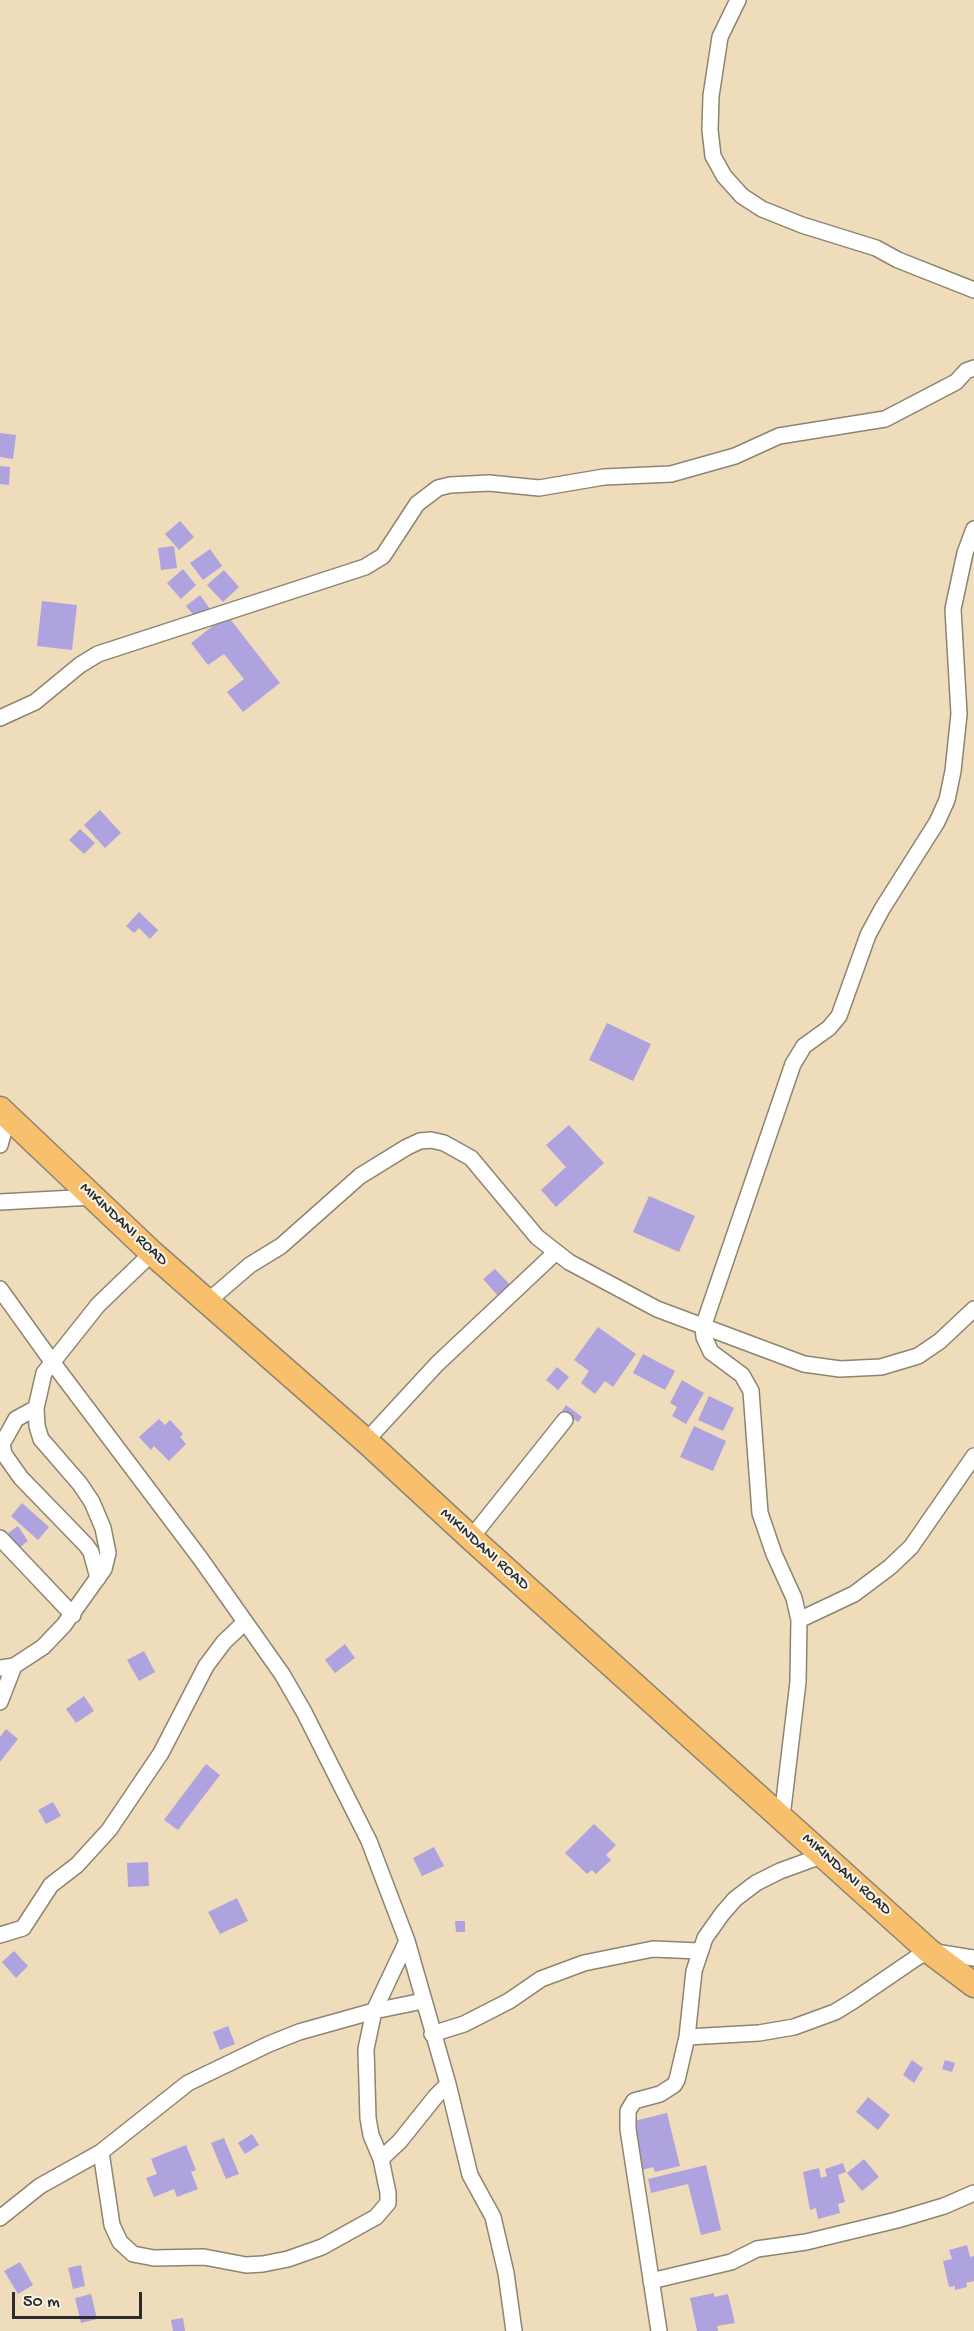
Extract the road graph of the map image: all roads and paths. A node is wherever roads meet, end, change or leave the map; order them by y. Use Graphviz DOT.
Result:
graph roads {
  1 [pos="738,0"];
  2 [pos="974,290"];
  3 [pos="974,368"];
  4 [pos="974,529"];
  5 [pos="0,718"];
  6 [pos="4,1112"];
  7 [pos="0,1145"];
  8 [pos="93,1197"];
  9 [pos="0,1202"];
  10 [pos="556,1252"];
  11 [pos="152,1253"];
  12 [pos="0,1289"];
  13 [pos="207,1302"];
  14 [pos="974,1309"];
  15 [pos="703,1327"];
  16 [pos="52,1363"];
  17 [pos="36,1408"];
  18 [pos="565,1420"];
  19 [pos="366,1441"];
  20 [pos="974,1456"];
  21 [pos="0,1538"];
  22 [pos="471,1538"];
  23 [pos="98,1578"];
  24 [pos="73,1615"];
  25 [pos="799,1620"];
  26 [pos="245,1622"];
  27 [pos="7,1667"];
  28 [pos="0,1702"];
  29 [pos="782,1817"];
  30 [pos="824,1855"];
  31 [pos="0,1935"];
  32 [pos="407,1941"];
  33 [pos="929,1951"];
  34 [pos="699,1952"];
  35 [pos="974,1958"];
  36 [pos="974,1985"];
  37 [pos="423,2001"];
  38 [pos="374,2011"];
  39 [pos="432,2034"];
  40 [pos="687,2037"];
  41 [pos="448,2084"];
  42 [pos="101,2152"];
  43 [pos="381,2159"];
  44 [pos="974,2193"];
  45 [pos="0,2218"];
  46 [pos="651,2281"];
  47 [pos="514,2331"];
  48 [pos="659,2331"];
  1 -- 2 [label="street"];
  3 -- 5 [label="street"];
  4 -- 15 [label="street"];
  6 -- 7 [label="street"];
  6 -- 8 [label="highway, MIKINDANI ROAD"];
  8 -- 9 [label="street"];
  8 -- 11 [label="highway, MIKINDANI ROAD"];
  10 -- 13 [label="street"];
  10 -- 15 [label="street"];
  10 -- 19 [label="street"];
  11 -- 13 [label="highway, MIKINDANI ROAD"];
  11 -- 16 [label="street"];
  12 -- 16 [label="street"];
  13 -- 19 [label="highway, MIKINDANI ROAD"];
  14 -- 15 [label="street"];
  15 -- 25 [label="street"];
  16 -- 17 [label="street"];
  16 -- 26 [label="street"];
  17 -- 23 [label="street"];
  17 -- 23 [label="street"];
  18 -- 22 [label="street"];
  19 -- 22 [label="highway, MIKINDANI ROAD"];
  20 -- 25 [label="street"];
  21 -- 24 [label="street"];
  22 -- 29 [label="highway, MIKINDANI ROAD"];
  23 -- 24 [label="street"];
  24 -- 27 [label="street"];
  25 -- 29 [label="street"];
  26 -- 31 [label="street"];
  26 -- 32 [label="street"];
  27 -- 28 [label="street"];
  29 -- 30 [label="highway, MIKINDANI ROAD"];
  30 -- 33 [label="highway, MIKINDANI ROAD"];
  30 -- 34 [label="street"];
  32 -- 37 [label="street"];
  32 -- 38 [label="street"];
  33 -- 35 [label="street"];
  33 -- 36 [label="highway, MIKINDANI ROAD"];
  33 -- 40 [label="street"];
  34 -- 39 [label="street"];
  34 -- 40 [label="street"];
  37 -- 38 [label="street"];
  37 -- 39 [label="street"];
  38 -- 42 [label="street"];
  38 -- 43 [label="street"];
  39 -- 41 [label="street"];
  40 -- 46 [label="street"];
  41 -- 43 [label="street"];
  41 -- 47 [label="street"];
  42 -- 43 [label="street"];
  42 -- 45 [label="street"];
  44 -- 46 [label="street"];
  46 -- 48 [label="street"];
}
